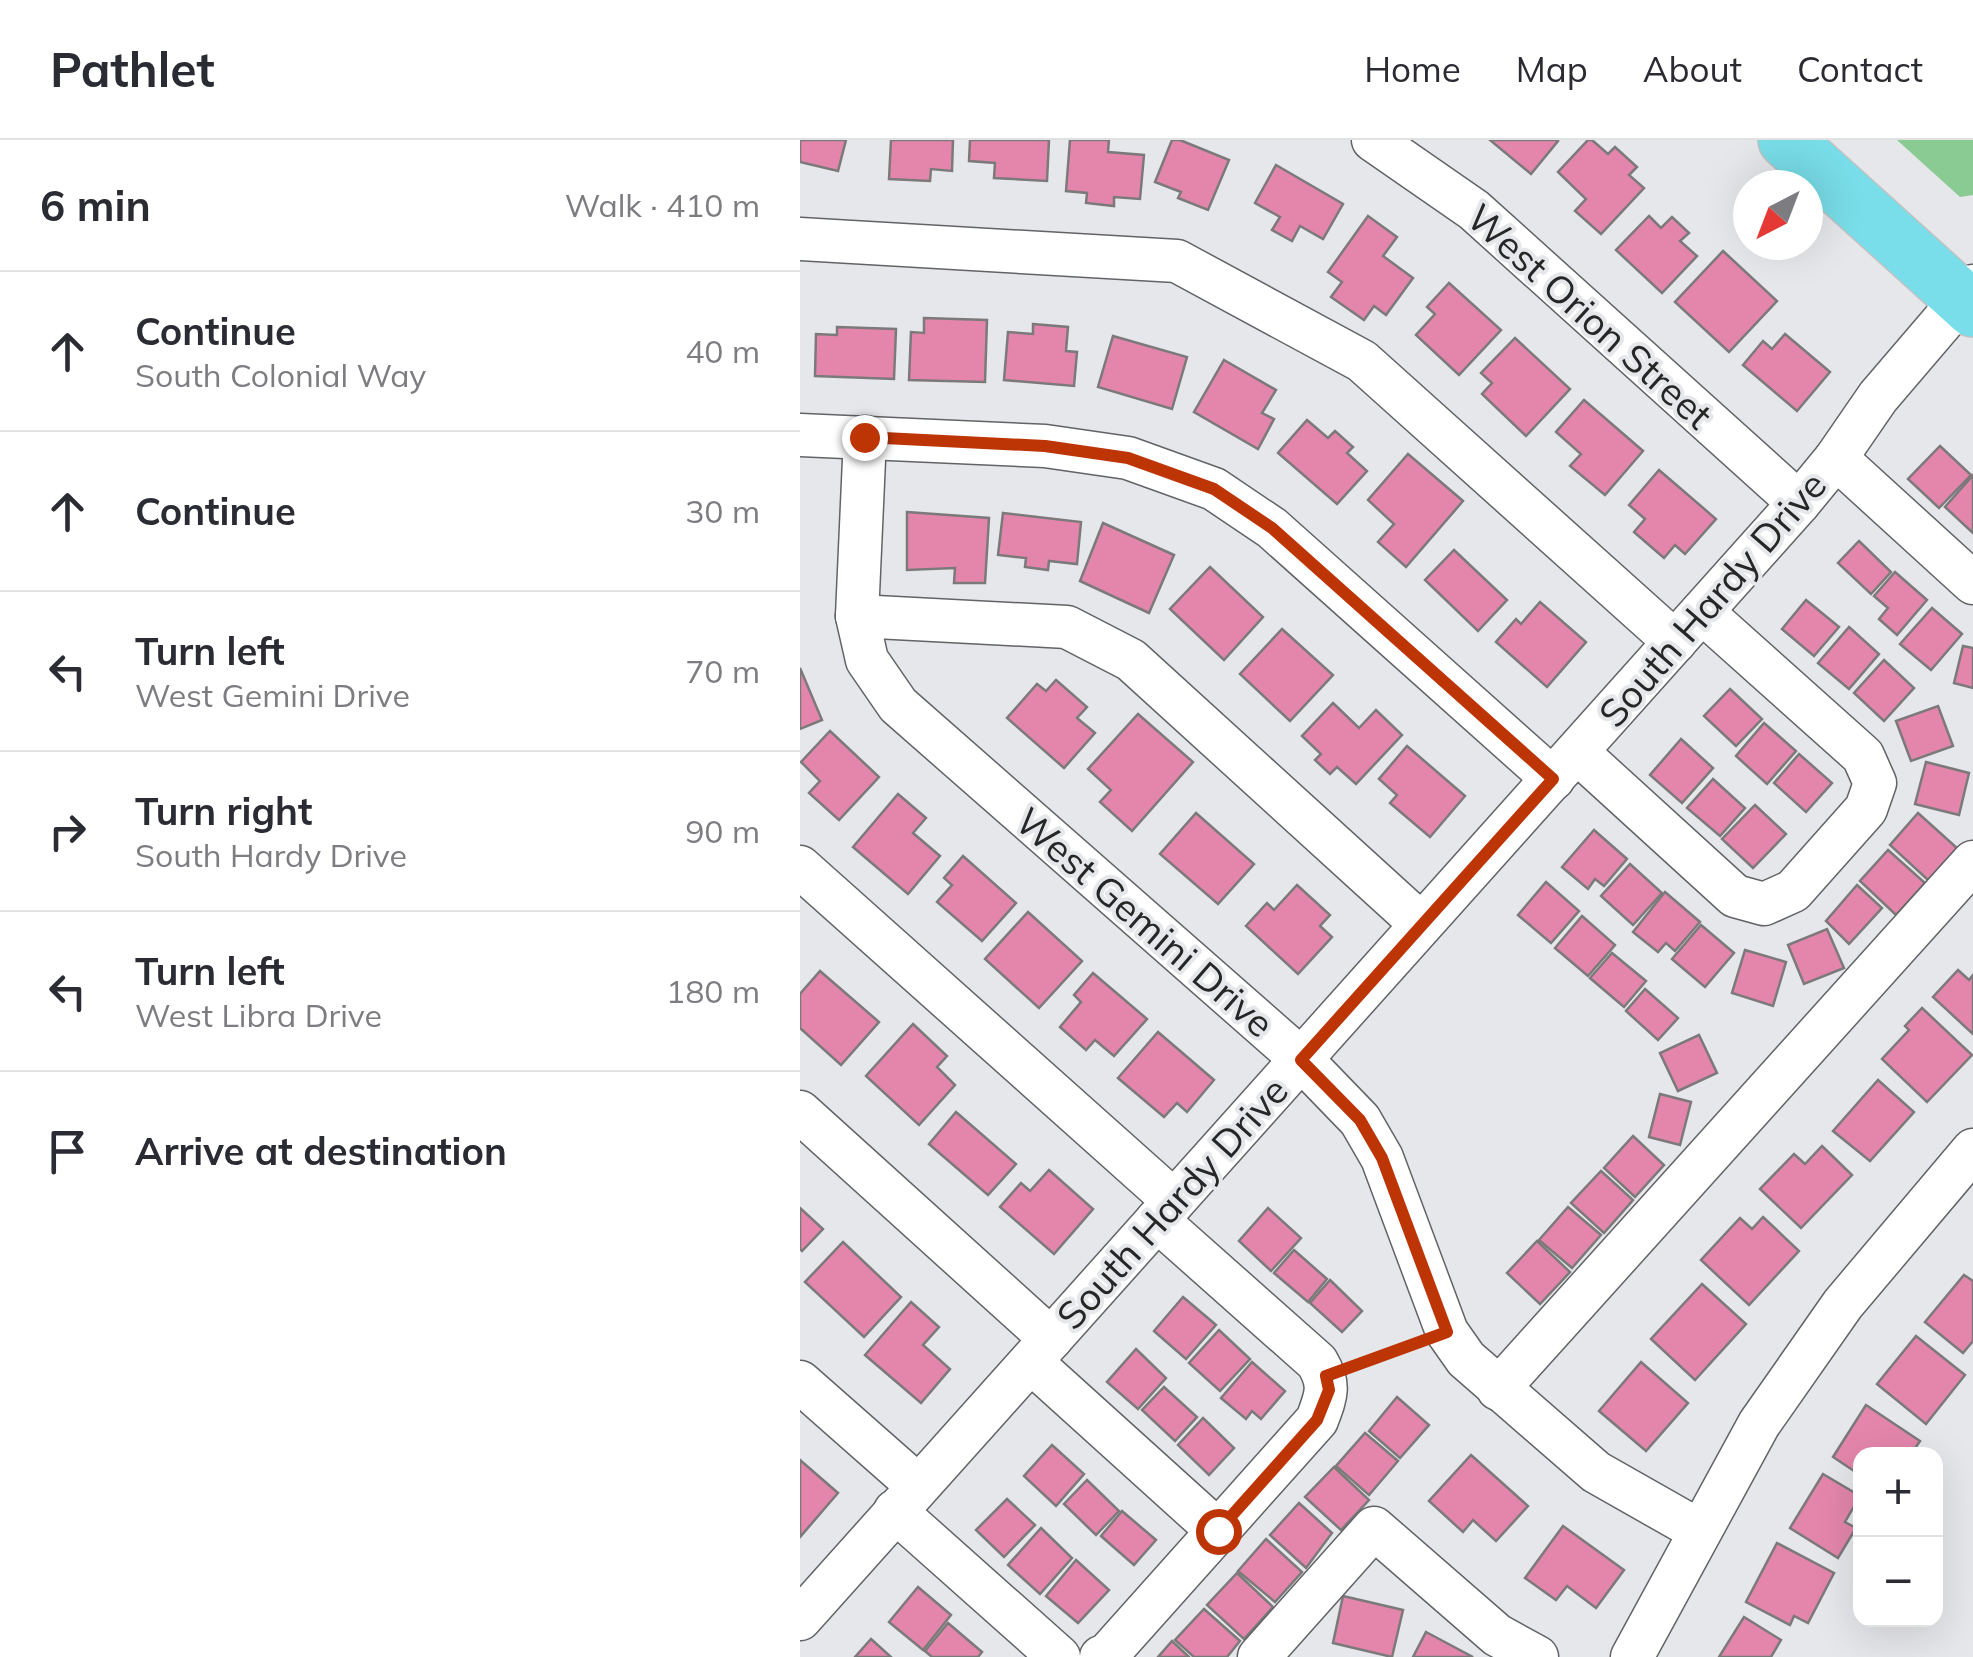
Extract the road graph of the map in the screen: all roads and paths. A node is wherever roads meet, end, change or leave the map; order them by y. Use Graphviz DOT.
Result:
graph roads {
  1 [pos="1373,140"];
  2 [pos="1786,140"];
  3 [pos="800,239"];
  4 [pos="1969,298"];
  5 [pos="800,435"];
  6 [pos="864,437"];
  7 [pos="1836,458"];
  8 [pos="1799,503"];
  9 [pos="1973,583"];
  10 [pos="858,616"];
  11 [pos="1688,627"];
  12 [pos="1565,765"];
  13 [pos="1973,862"];
  14 [pos="800,868"];
  15 [pos="1421,924"];
  16 [pos="1301,1060"];
  17 [pos="800,1112"];
  18 [pos="1973,1150"];
  19 [pos="1166,1211"];
  20 [pos="1447,1332"];
  21 [pos="1041,1351"];
  22 [pos="800,1382"];
  23 [pos="1327,1383"];
  24 [pos="1498,1389"];
  25 [pos="906,1499"];
  26 [pos="1218,1531"];
  27 [pos="1700,1531"];
  28 [pos="800,1620"];
  29 [pos="1059,1657"];
  30 [pos="1101,1657"];
  31 [pos="1259,1657"];
  32 [pos="1537,1657"];
  33 [pos="1632,1657"];
  1 -- 8 [label="street, West Orion Street"];
  2 -- 4 [label="main road"];
  3 -- 11 [label="street"];
  4 -- 7 [label="street, South Hardy Drive"];
  5 -- 6 [label="street"];
  6 -- 10 [label="street, West Gemini Drive"];
  6 -- 12 [label="street"];
  7 -- 8 [label="street, South Hardy Drive"];
  7 -- 9 [label="street"];
  8 -- 11 [label="street, South Hardy Drive"];
  10 -- 15 [label="street"];
  10 -- 16 [label="street, West Gemini Drive"];
  11 -- 12 [label="street, South Hardy Drive"];
  11 -- 12 [label="street"];
  12 -- 15 [label="street, South Hardy Drive"];
  13 -- 24 [label="street"];
  14 -- 19 [label="street"];
  15 -- 16 [label="street, South Hardy Drive"];
  16 -- 19 [label="street, South Hardy Drive"];
  16 -- 20 [label="street, West Gemini Drive"];
  17 -- 21 [label="street"];
  18 -- 27 [label="street"];
  19 -- 21 [label="street, South Hardy Drive"];
  19 -- 23 [label="street"];
  20 -- 23 [label="path"];
  20 -- 24 [label="street, West Gemini Drive"];
  21 -- 25 [label="street, South Hardy Drive"];
  21 -- 26 [label="street"];
  22 -- 25 [label="street"];
  23 -- 26 [label="street"];
  24 -- 27 [label="street, West Gemini Drive"];
  25 -- 28 [label="street, South Hardy Drive"];
  25 -- 29 [label="street"];
  26 -- 30 [label="street"];
  27 -- 33 [label="street"];
  31 -- 32 [label="street"];
}
